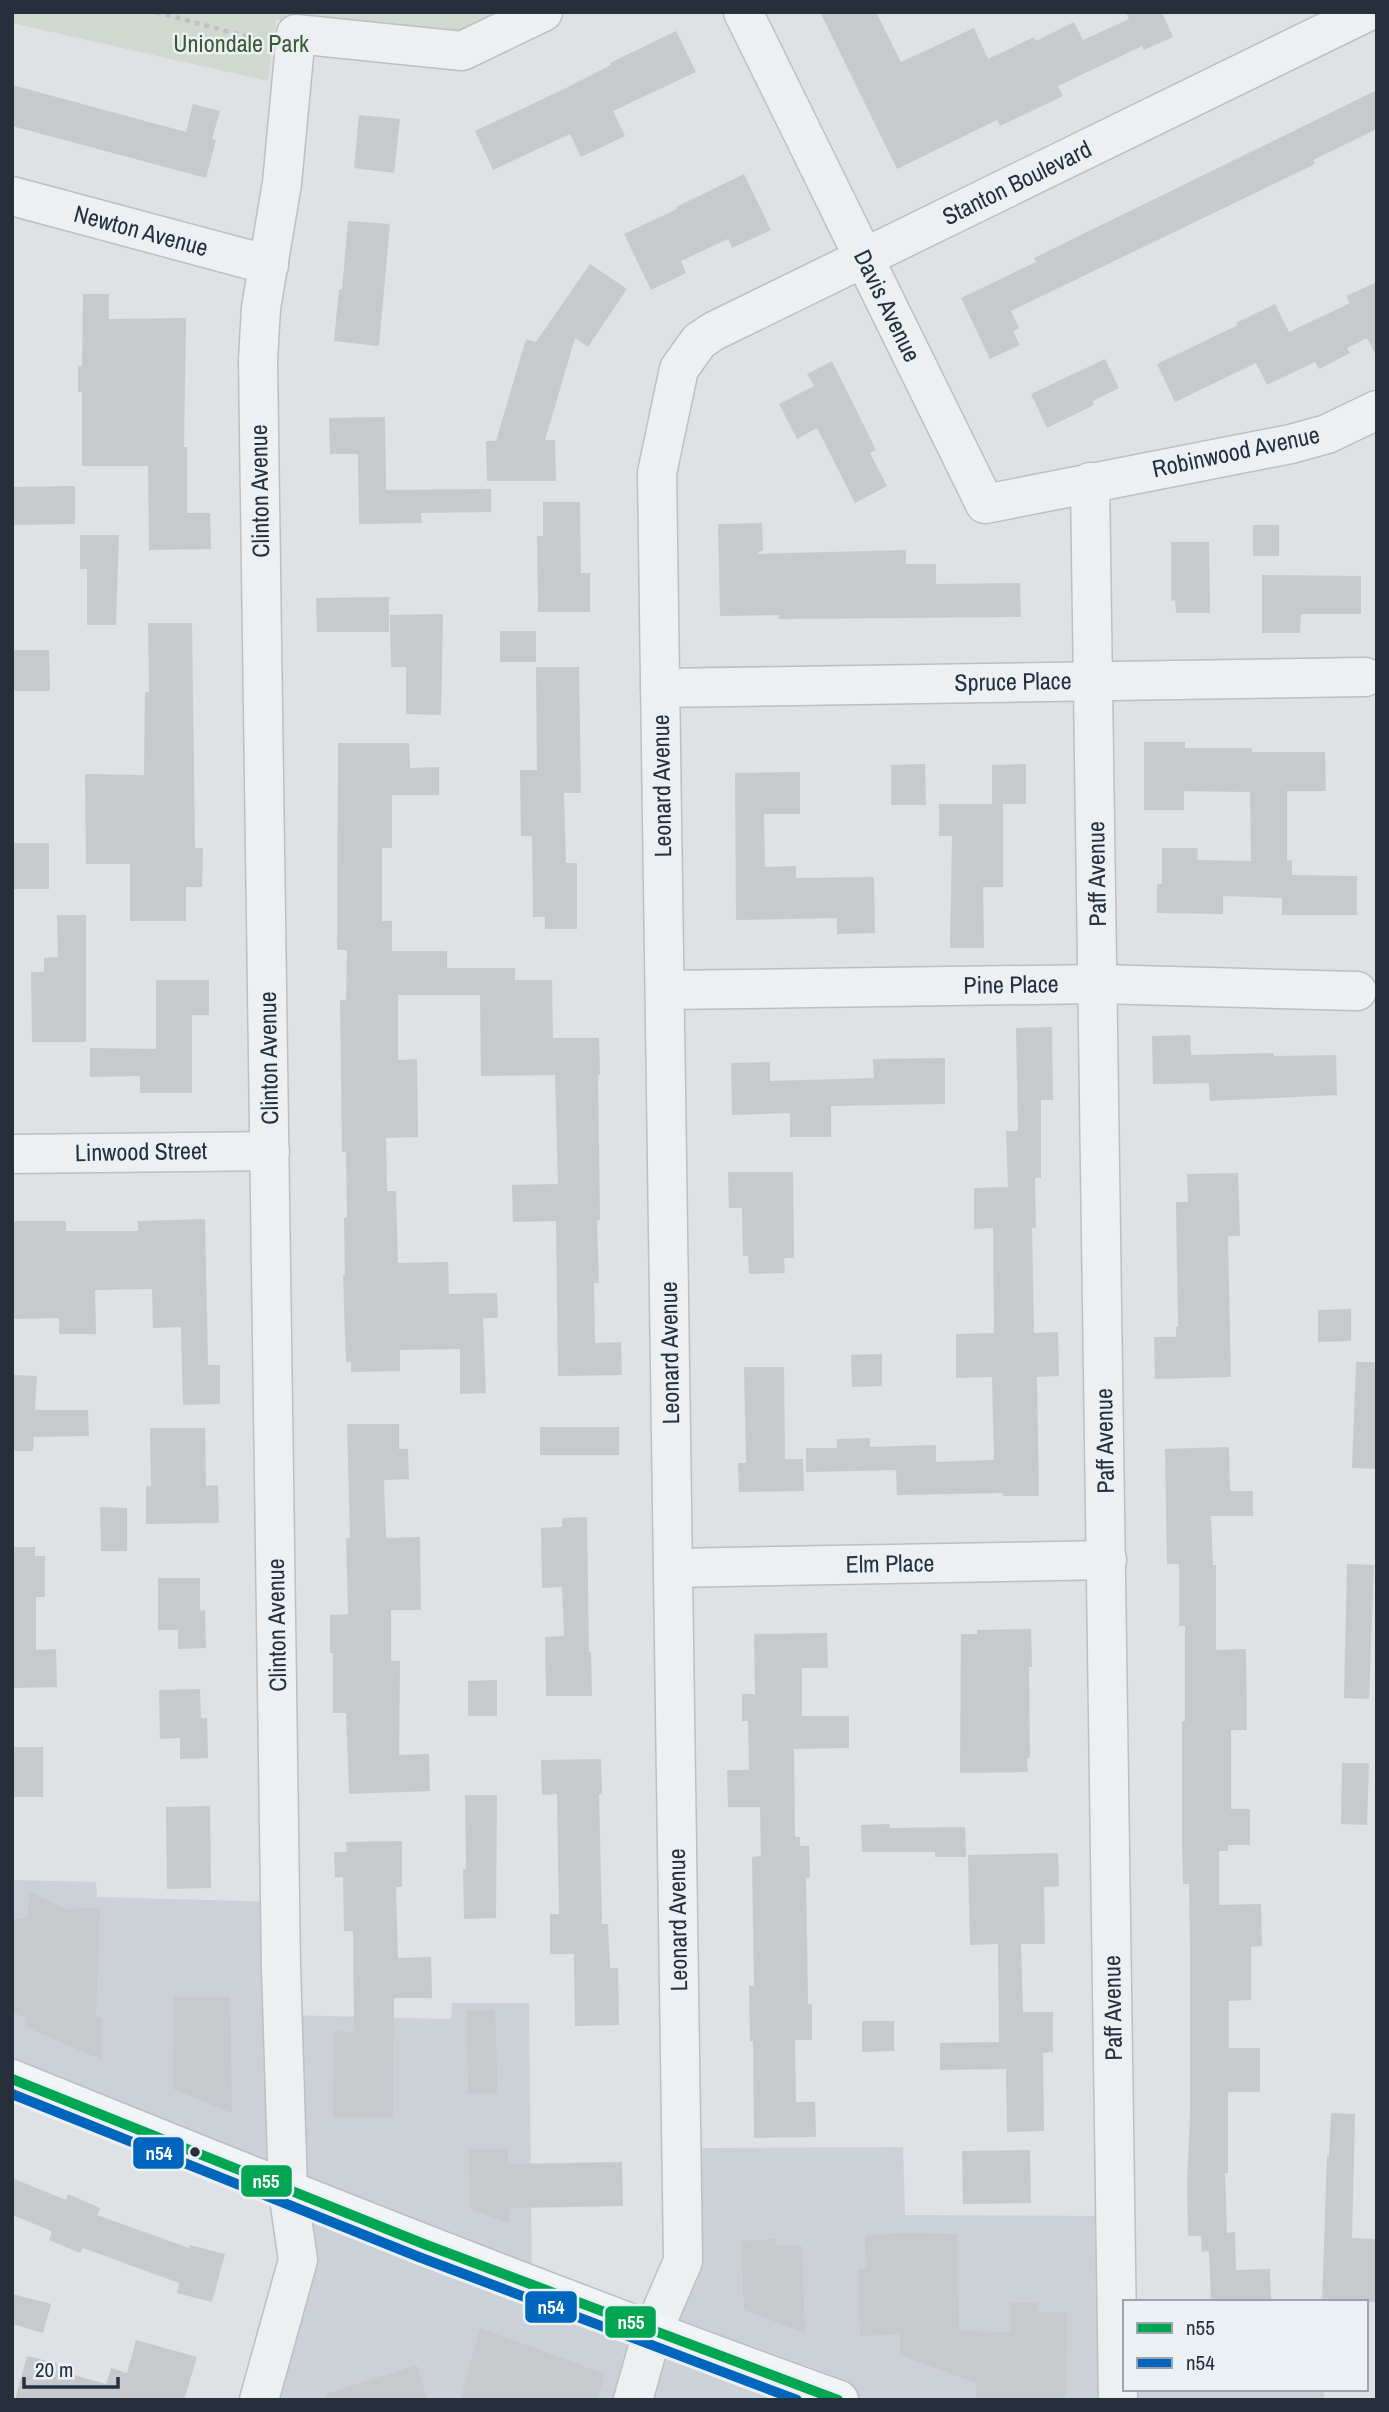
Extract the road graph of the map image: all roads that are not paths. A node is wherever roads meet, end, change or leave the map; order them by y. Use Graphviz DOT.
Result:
graph roads {
  1 [pos="542,12"];
  2 [pos="743,12"];
  3 [pos="1367,12"];
  4 [pos="12,196"];
  5 [pos="863,258"];
  6 [pos="269,265"];
  7 [pos="679,369"];
  8 [pos="1377,410"];
  9 [pos="1090,482"];
  10 [pos="1365,677"];
  11 [pos="1094,681"];
  12 [pos="660,688"];
  13 [pos="1099,984"];
  14 [pos="665,990"];
  15 [pos="1357,991"];
  16 [pos="270,1151"];
  17 [pos="12,1154"];
  18 [pos="1107,1560"];
  19 [pos="673,1568"];
  20 [pos="12,2079"];
  21 [pos="288,2190"];
  22 [pos="652,2333"];
  23 [pos="259,2400"];
  24 [pos="633,2400"];
  25 [pos="839,2400"];
  26 [pos="1118,2400"];
  1 -- 6 [label="street, Clinton Avenue"];
  2 -- 5 [label="street, Davis Avenue"];
  3 -- 5 [label="street, Stanton Boulevard"];
  4 -- 6 [label="street, Newton Avenue"];
  5 -- 7 [label="street, Stanton Boulevard"];
  5 -- 9 [label="street, Davis Avenue"];
  6 -- 16 [label="street, Clinton Avenue"];
  7 -- 12 [label="street, Leonard Avenue"];
  8 -- 9 [label="street, Robinwood Avenue"];
  9 -- 11 [label="street, Paff Avenue"];
  10 -- 11 [label="street, Spruce Place"];
  11 -- 12 [label="street, Spruce Place"];
  11 -- 13 [label="street, Paff Avenue"];
  12 -- 14 [label="street, Leonard Avenue"];
  13 -- 14 [label="street, Pine Place"];
  13 -- 15 [label="street, Pine Place"];
  13 -- 18 [label="street, Paff Avenue"];
  14 -- 19 [label="street, Leonard Avenue"];
  16 -- 17 [label="street, Linwood Street"];
  16 -- 21 [label="street, Clinton Avenue"];
  18 -- 19 [label="street, Elm Place"];
  18 -- 26 [label="street, Paff Avenue"];
  19 -- 22 [label="street, Leonard Avenue"];
  20 -- 21 [label="main road"];
  21 -- 22 [label="main road"];
  21 -- 23 [label="street, Clinton Avenue"];
  22 -- 24 [label="street, Leonard Avenue"];
  22 -- 25 [label="main road"];
}
